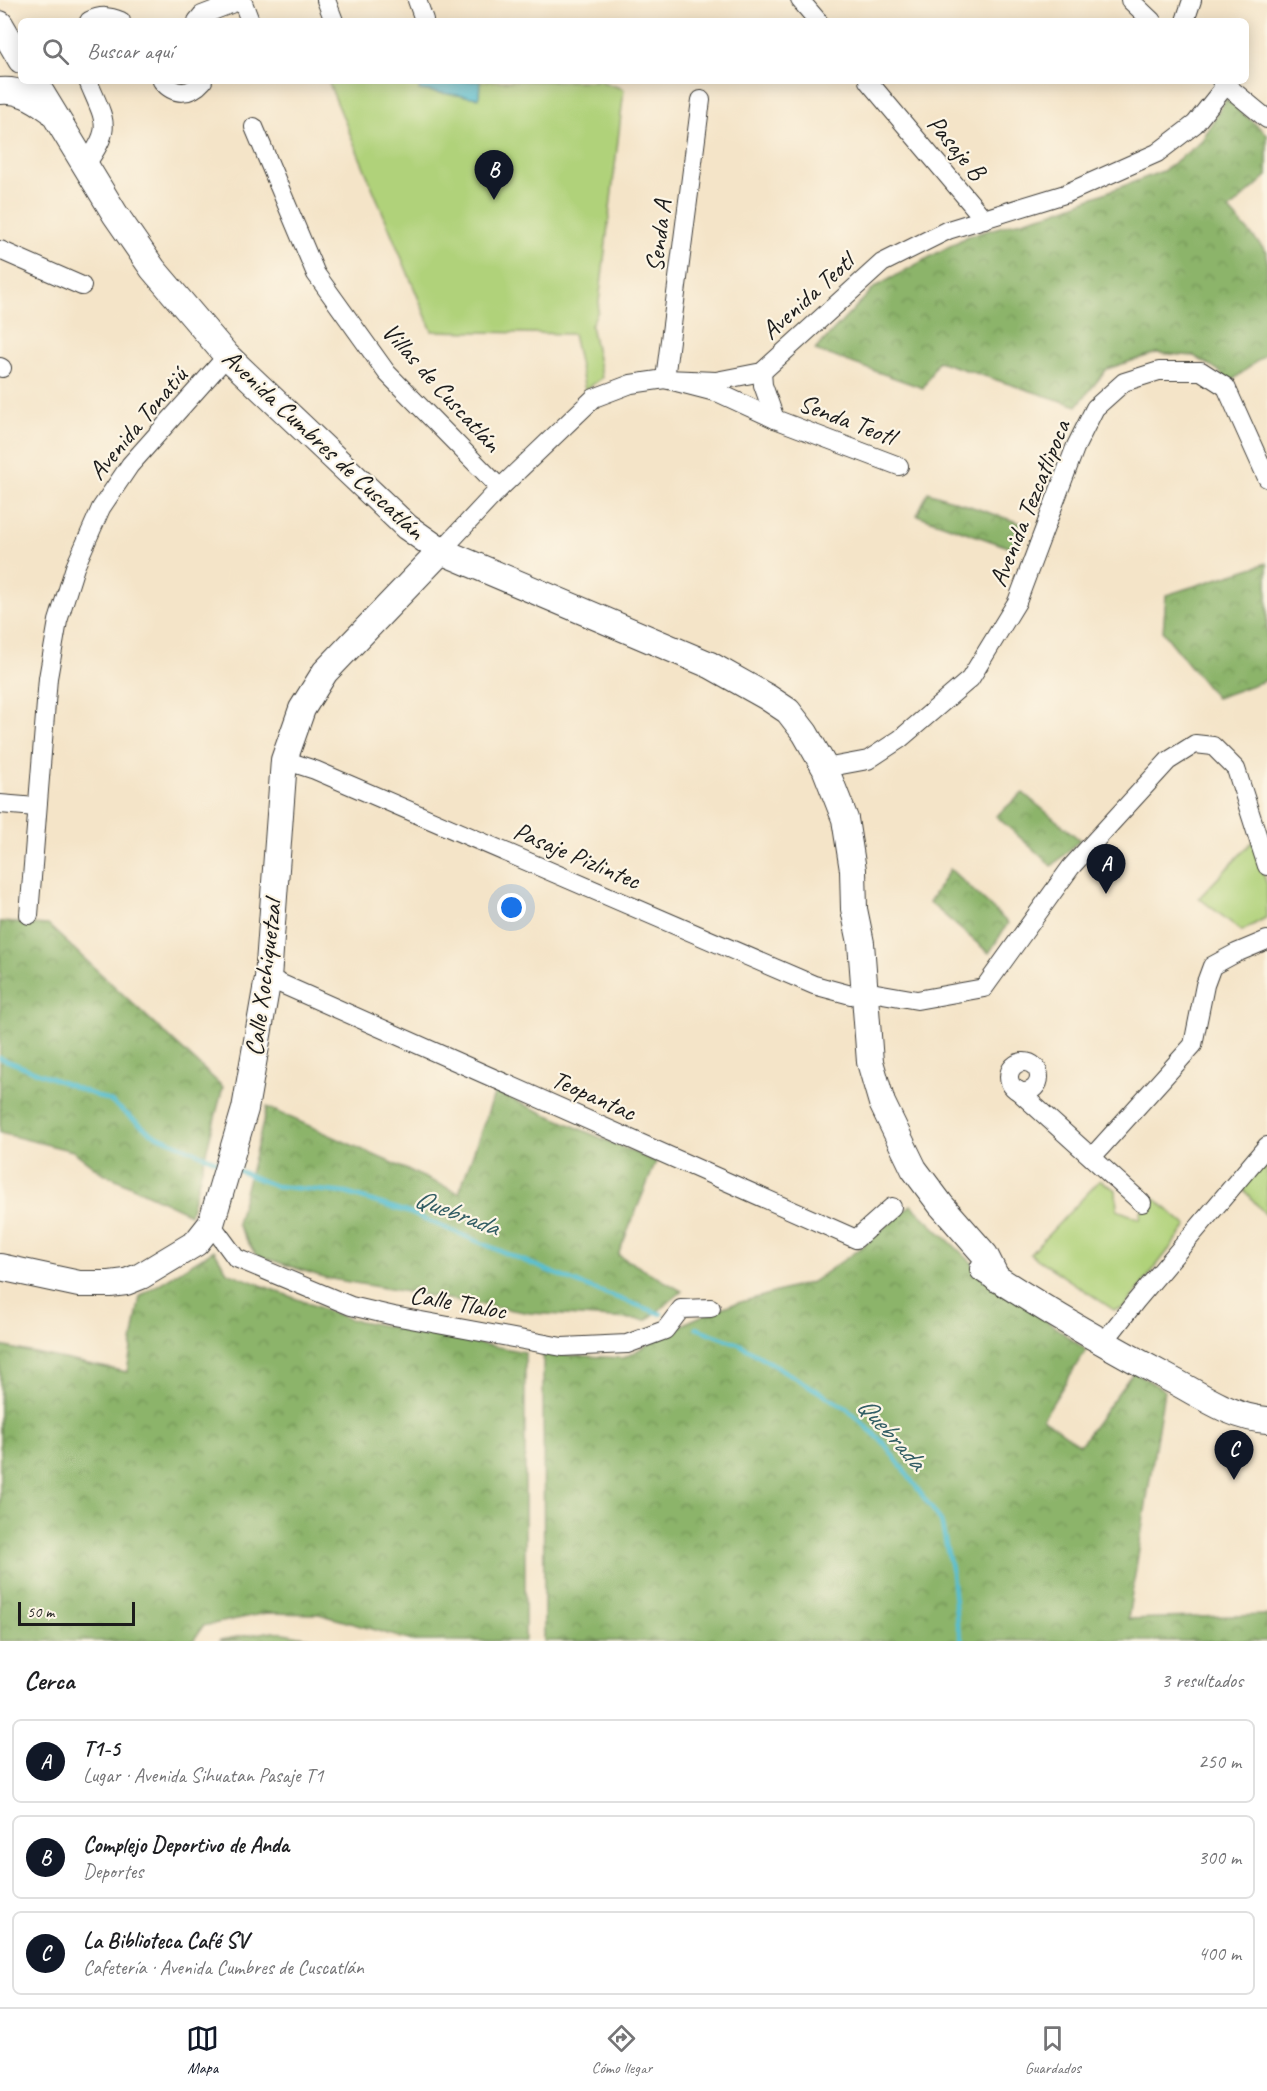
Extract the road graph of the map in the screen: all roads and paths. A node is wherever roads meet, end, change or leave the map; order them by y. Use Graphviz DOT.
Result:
graph roads {
  1 [pos="241,0"];
  2 [pos="327,0"];
  3 [pos="417,0"];
  4 [pos="800,0"];
  5 [pos="1130,0"];
  6 [pos="1192,0"];
  7 [pos="96,18"];
  8 [pos="114,18"];
  9 [pos="200,18"];
  10 [pos="249,18"];
  11 [pos="333,18"];
  12 [pos="423,18"];
  13 [pos="815,18"];
  14 [pos="1149,18"];
  15 [pos="1186,18"];
  16 [pos="0,24"];
  17 [pos="18,55"];
  18 [pos="36,84"];
  19 [pos="89,84"];
  20 [pos="166,84"];
  21 [pos="200,84"];
  22 [pos="871,84"];
  23 [pos="1222,84"];
  24 [pos="1224,84"];
  25 [pos="0,91"];
  26 [pos="702,100"];
  27 [pos="51,110"];
  28 [pos="1267,119"];
  29 [pos="254,127"];
  30 [pos="86,166"];
  31 [pos="984,219"];
  32 [pos="0,250"];
  33 [pos="82,286"];
  34 [pos="227,356"];
  35 [pos="762,372"];
  36 [pos="665,379"];
  37 [pos="776,419"];
  38 [pos="899,466"];
  39 [pos="1267,478"];
  40 [pos="500,488"];
  41 [pos="441,551"];
  42 [pos="284,760"];
  43 [pos="825,768"];
  44 [pos="0,804"];
  45 [pos="36,807"];
  46 [pos="1267,866"];
  47 [pos="29,915"];
  48 [pos="1267,940"];
  49 [pos="268,978"];
  50 [pos="858,993"];
  51 [pos="1016,1089"];
  52 [pos="1267,1146"];
  53 [pos="1092,1157"];
  54 [pos="1142,1203"];
  55 [pos="892,1207"];
  56 [pos="211,1224"];
  57 [pos="0,1267"];
  58 [pos="711,1308"];
  59 [pos="1103,1343"];
  60 [pos="1267,1420"];
  1 -- 9 [label="street"];
  1 -- 10 [label="street"];
  2 -- 11 [label="street"];
  3 -- 12 [label="street"];
  4 -- 13 [label="street"];
  5 -- 14 [label="street"];
  6 -- 15 [label="street"];
  7 -- 8 [label="street"];
  16 -- 17 [label="main road"];
  18 -- 27 [label="main road, Avenida Cumbres de Cuscatlán"];
  19 -- 30 [label="street"];
  20 -- 21 [label="street"];
  22 -- 31 [label="street, Pasaje B"];
  23 -- 31 [label="street, Avenida Teotl"];
  24 -- 28 [label="street"];
  25 -- 27 [label="main road"];
  26 -- 36 [label="street, Senda A"];
  27 -- 30 [label="main road, Avenida Cumbres de Cuscatlán"];
  29 -- 40 [label="street, Villas de Cuscatlán"];
  30 -- 34 [label="main road, Avenida Cumbres de Cuscatlán"];
  31 -- 35 [label="street, Avenida Teotl"];
  32 -- 33 [label="street"];
  34 -- 41 [label="main road, Avenida Cumbres de Cuscatlán"];
  34 -- 45 [label="street, Avenida Tonatiú"];
  35 -- 36 [label="street, Avenida Teotl"];
  35 -- 37 [label="street, Senda Teotl"];
  36 -- 37 [label="street, Senda Teotl"];
  36 -- 40 [label="street, Avenida Teotl"];
  37 -- 38 [label="street, Senda Teotl"];
  39 -- 43 [label="street, Avenida Tezcatlipoca"];
  40 -- 41 [label="street, Avenida Teotl"];
  41 -- 42 [label="main road, Calle Xochiquetzal"];
  41 -- 43 [label="main road, Avenida Cumbres de Cuscatlán"];
  42 -- 49 [label="main road, Calle Xochiquetzal"];
  42 -- 50 [label="street, Pasaje Pizlintec"];
  43 -- 50 [label="main road, Avenida Cumbres de Cuscatlán"];
  44 -- 45 [label="street"];
  45 -- 47 [label="street, Avenida Tonatiú"];
  46 -- 50 [label="street, Pasaje Pizlintec"];
  48 -- 53 [label="street"];
  49 -- 55 [label="street, Teopantac"];
  49 -- 56 [label="main road, Calle Xochiquetzal"];
  50 -- 59 [label="main road, Avenida Cumbres de Cuscatlán"];
  51 -- 53 [label="street"];
  52 -- 59 [label="street"];
  53 -- 54 [label="street"];
  56 -- 57 [label="main road, Calle Xochiquetzal"];
  56 -- 58 [label="street, Calle Tlaloc"];
  59 -- 60 [label="main road, Avenida Cumbres de Cuscatlán"];
}
